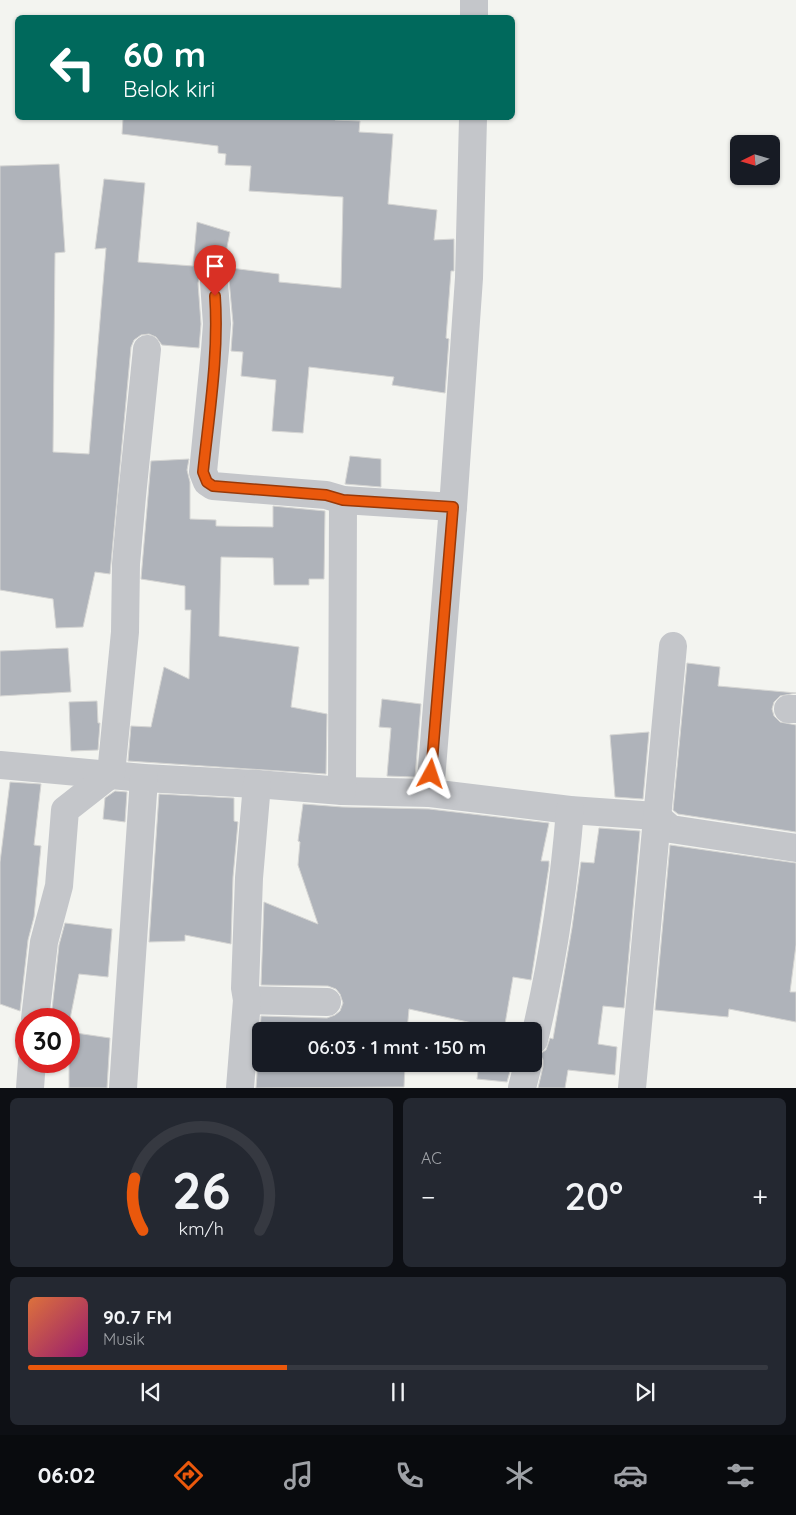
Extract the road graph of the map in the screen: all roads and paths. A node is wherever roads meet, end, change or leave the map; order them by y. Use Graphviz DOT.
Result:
graph roads {
  1 [pos="474,0"];
  2 [pos="474,15"];
  3 [pos="473,120"];
  4 [pos="214,282"];
  5 [pos="148,349"];
  6 [pos="343,500"];
  7 [pos="453,507"];
  8 [pos="673,646"];
  9 [pos="0,765"];
  10 [pos="111,774"];
  11 [pos="144,778"];
  12 [pos="257,784"];
  13 [pos="342,791"];
  14 [pos="430,793"];
  15 [pos="570,810"];
  16 [pos="656,816"];
  17 [pos="796,848"];
  18 [pos="246,1000"];
  19 [pos="326,1002"];
  20 [pos="36,1008"];
  21 [pos="538,1022"];
  22 [pos="526,1072"];
  23 [pos="31,1073"];
  24 [pos="634,1087"];
  25 [pos="30,1088"];
  26 [pos="123,1088"];
  27 [pos="240,1088"];
  28 [pos="522,1088"];
  1 -- 2 [label="street"];
  3 -- 7 [label="street"];
  4 -- 6 [label="street"];
  5 -- 10 [label="street"];
  6 -- 7 [label="street"];
  6 -- 13 [label="street"];
  7 -- 14 [label="street"];
  8 -- 16 [label="street"];
  9 -- 10 [label="street"];
  10 -- 11 [label="street"];
  10 -- 20 [label="street"];
  11 -- 12 [label="street"];
  11 -- 26 [label="street"];
  12 -- 13 [label="street"];
  12 -- 18 [label="street"];
  13 -- 14 [label="street"];
  14 -- 15 [label="street"];
  15 -- 16 [label="street"];
  15 -- 21 [label="street"];
  16 -- 17 [label="street"];
  16 -- 24 [label="street"];
  18 -- 19 [label="street"];
  18 -- 27 [label="street"];
  22 -- 28 [label="street"];
  23 -- 25 [label="street"];
}
